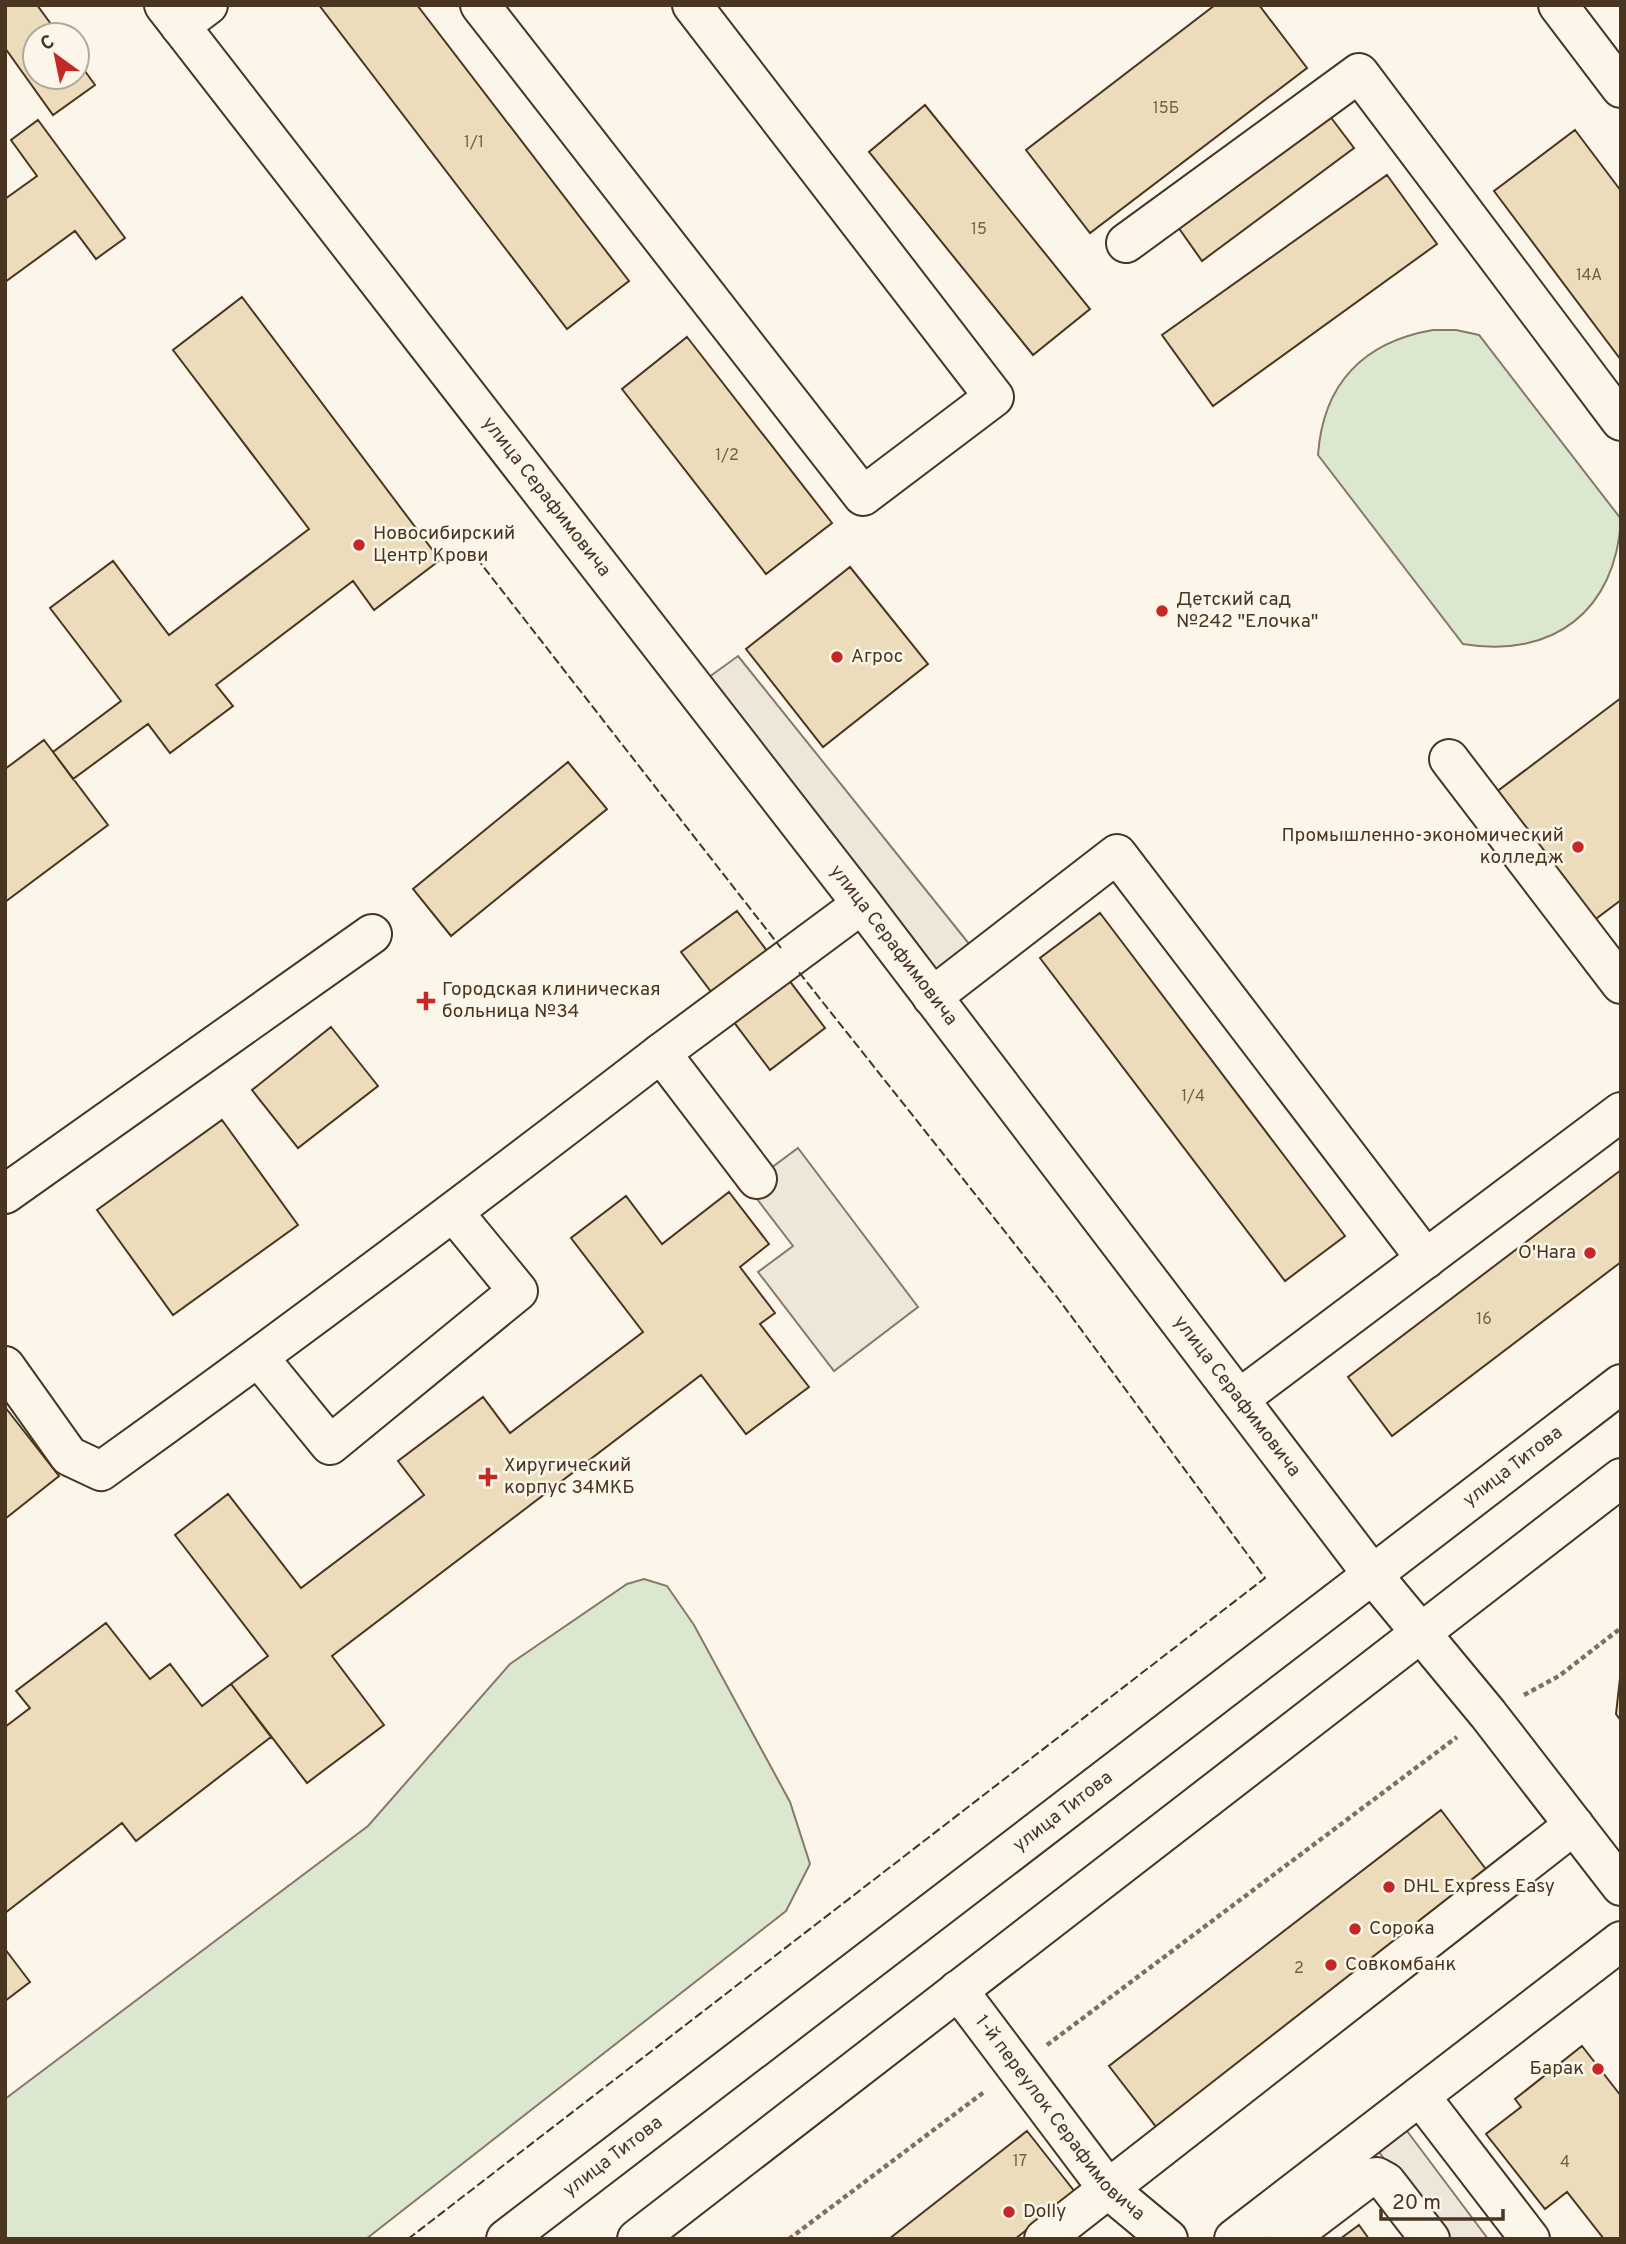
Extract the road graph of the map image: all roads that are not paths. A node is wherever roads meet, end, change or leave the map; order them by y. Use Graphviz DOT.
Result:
graph roads {
  1 [pos="480,5"];
  2 [pos="692,5"];
  3 [pos="1558,5"];
  4 [pos="184,12"];
  5 [pos="1621,88"];
  6 [pos="1126,243"];
  7 [pos="1621,421"];
  8 [pos="1449,759"];
  9 [pos="862,904"];
  10 [pos="372,934"];
  11 [pos="1621,984"];
  12 [pos="932,997"];
  13 [pos="661,1053"];
  14 [pos="1621,1112"];
  15 [pos="757,1179"];
  16 [pos="5,1194"];
  17 [pos="454,1213"];
  18 [pos="1426,1259"];
  19 [pos="259,1358"];
  20 [pos="5,1366"];
  21 [pos="1621,1384"];
  22 [pos="1239,1399"];
  23 [pos="1621,1478"];
  24 [pos="1373,1574"];
  25 [pos="1420,1632"];
  26 [pos="1574,1825"];
  27 [pos="1621,1886"];
  28 [pos="1621,1941"];
  29 [pos="958,1990"];
  30 [pos="1420,2096"];
  31 [pos="1108,2189"];
  32 [pos="506,2239"];
  33 [pos="637,2239"];
  34 [pos="1045,2239"];
  35 [pos="1168,2239"];
  36 [pos="1234,2239"];
  37 [pos="1287,2239"];
  38 [pos="1430,2239"];
  39 [pos="1530,2239"];
  1 -- 2 [label="street"];
  3 -- 5 [label="street"];
  4 -- 9 [label="street, улица Серафимовича"];
  6 -- 7 [label="street"];
  8 -- 11 [label="street"];
  9 -- 12 [label="street, улица Серафимовича"];
  9 -- 13 [label="street"];
  10 -- 16 [label="street"];
  12 -- 18 [label="street"];
  12 -- 22 [label="street, улица Серафимовича"];
  13 -- 15 [label="street"];
  13 -- 17 [label="street"];
  14 -- 18 [label="street"];
  17 -- 19 [label="street"];
  17 -- 19 [label="street"];
  18 -- 22 [label="street"];
  19 -- 20 [label="street"];
  21 -- 24 [label="street, улица Титова"];
  22 -- 24 [label="street, улица Серафимовича"];
  23 -- 25 [label="street"];
  24 -- 25 [label="street, улица Серафимовича"];
  24 -- 32 [label="street, улица Титова"];
  25 -- 26 [label="street, улица Серафимовича"];
  25 -- 29 [label="street"];
  26 -- 27 [label="street, улица Серафимовича"];
  26 -- 31 [label="street"];
  28 -- 30 [label="street"];
  29 -- 31 [label="street, 1-й переулок Серафимовича"];
  29 -- 33 [label="street"];
  30 -- 36 [label="street"];
  30 -- 39 [label="street"];
  31 -- 34 [label="street"];
  31 -- 35 [label="street, 1-й переулок Серафимовича"];
  37 -- 38 [label="street"];
}
